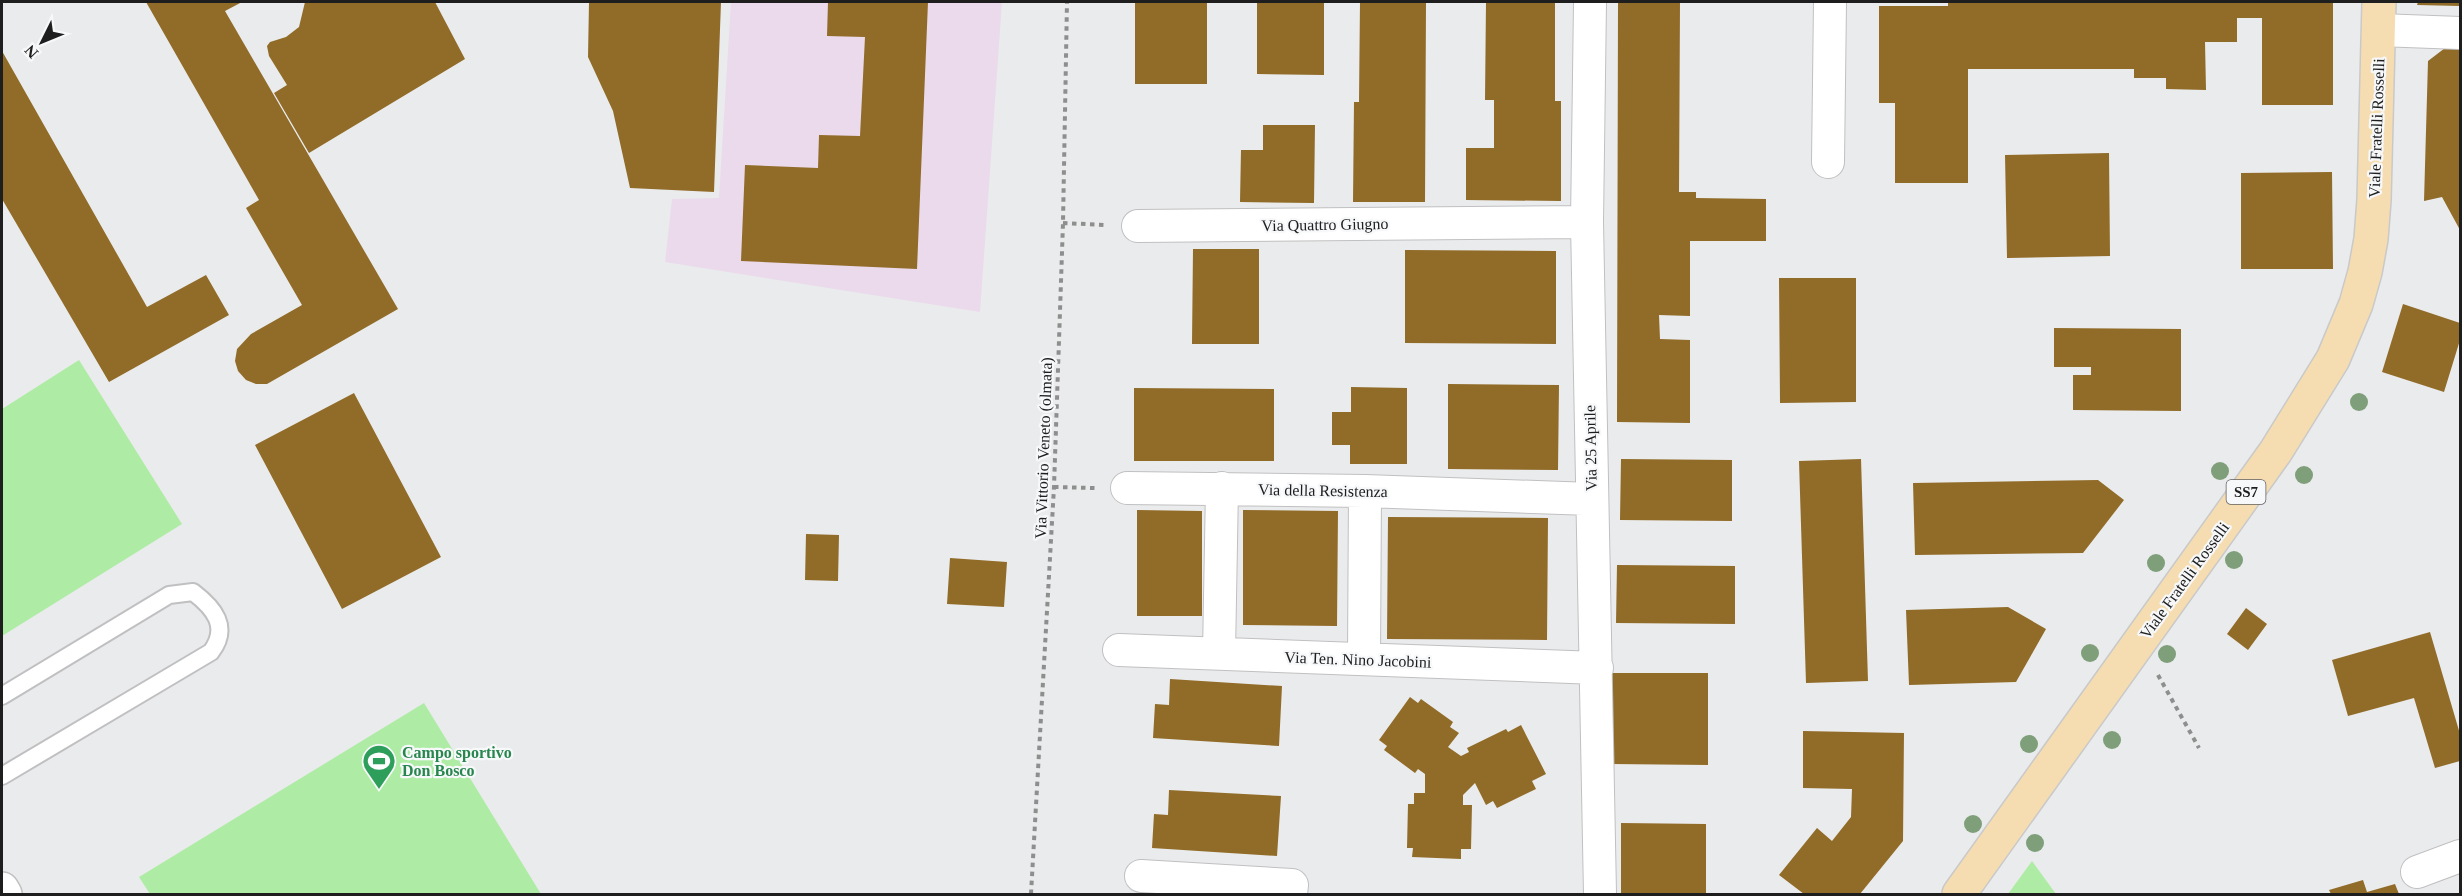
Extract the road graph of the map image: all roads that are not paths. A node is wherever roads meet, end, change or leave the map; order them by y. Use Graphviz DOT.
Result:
graph roads {
  1 [pos="1590,2"];
  2 [pos="1830,2"];
  3 [pos="2379,16"];
  4 [pos="2460,33"];
  5 [pos="1828,162"];
  6 [pos="1587,222"];
  7 [pos="1138,226"];
  8 [pos="1127,488"];
  9 [pos="1222,488"];
  10 [pos="1365,491"];
  11 [pos="1591,499"];
  12 [pos="1119,650"];
  13 [pos="1219,653"];
  14 [pos="1364,659"];
  15 [pos="1597,668"];
  16 [pos="2,696"];
  17 [pos="3,773"];
  18 [pos="2460,856"];
  19 [pos="2417,872"];
  20 [pos="1141,876"];
  21 [pos="2,889"];
  22 [pos="5,894"];
  23 [pos="1291,894"];
  24 [pos="1600,894"];
  25 [pos="1959,894"];
  1 -- 6 [label="street, Via 25 Aprile"];
  2 -- 5 [label="street"];
  3 -- 4 [label="street"];
  3 -- 25 [label="main road, Viale Fratelli Rosselli / SS7"];
  6 -- 7 [label="street, Via Quattro Giugno"];
  6 -- 11 [label="street, Via 25 Aprile"];
  8 -- 9 [label="street, Via della Resistenza"];
  9 -- 10 [label="street, Via della Resistenza"];
  9 -- 13 [label="street"];
  10 -- 11 [label="street, Via della Resistenza"];
  10 -- 14 [label="street"];
  11 -- 15 [label="street, Via 25 Aprile"];
  12 -- 13 [label="street, Via Ten. Nino Jacobini"];
  13 -- 14 [label="street, Via Ten. Nino Jacobini"];
  14 -- 15 [label="street, Via Ten. Nino Jacobini"];
  15 -- 24 [label="street, Via 25 Aprile"];
  16 -- 17 [label="lane"];
  18 -- 19 [label="street"];
  20 -- 23 [label="street"];
  21 -- 22 [label="street"];
}
